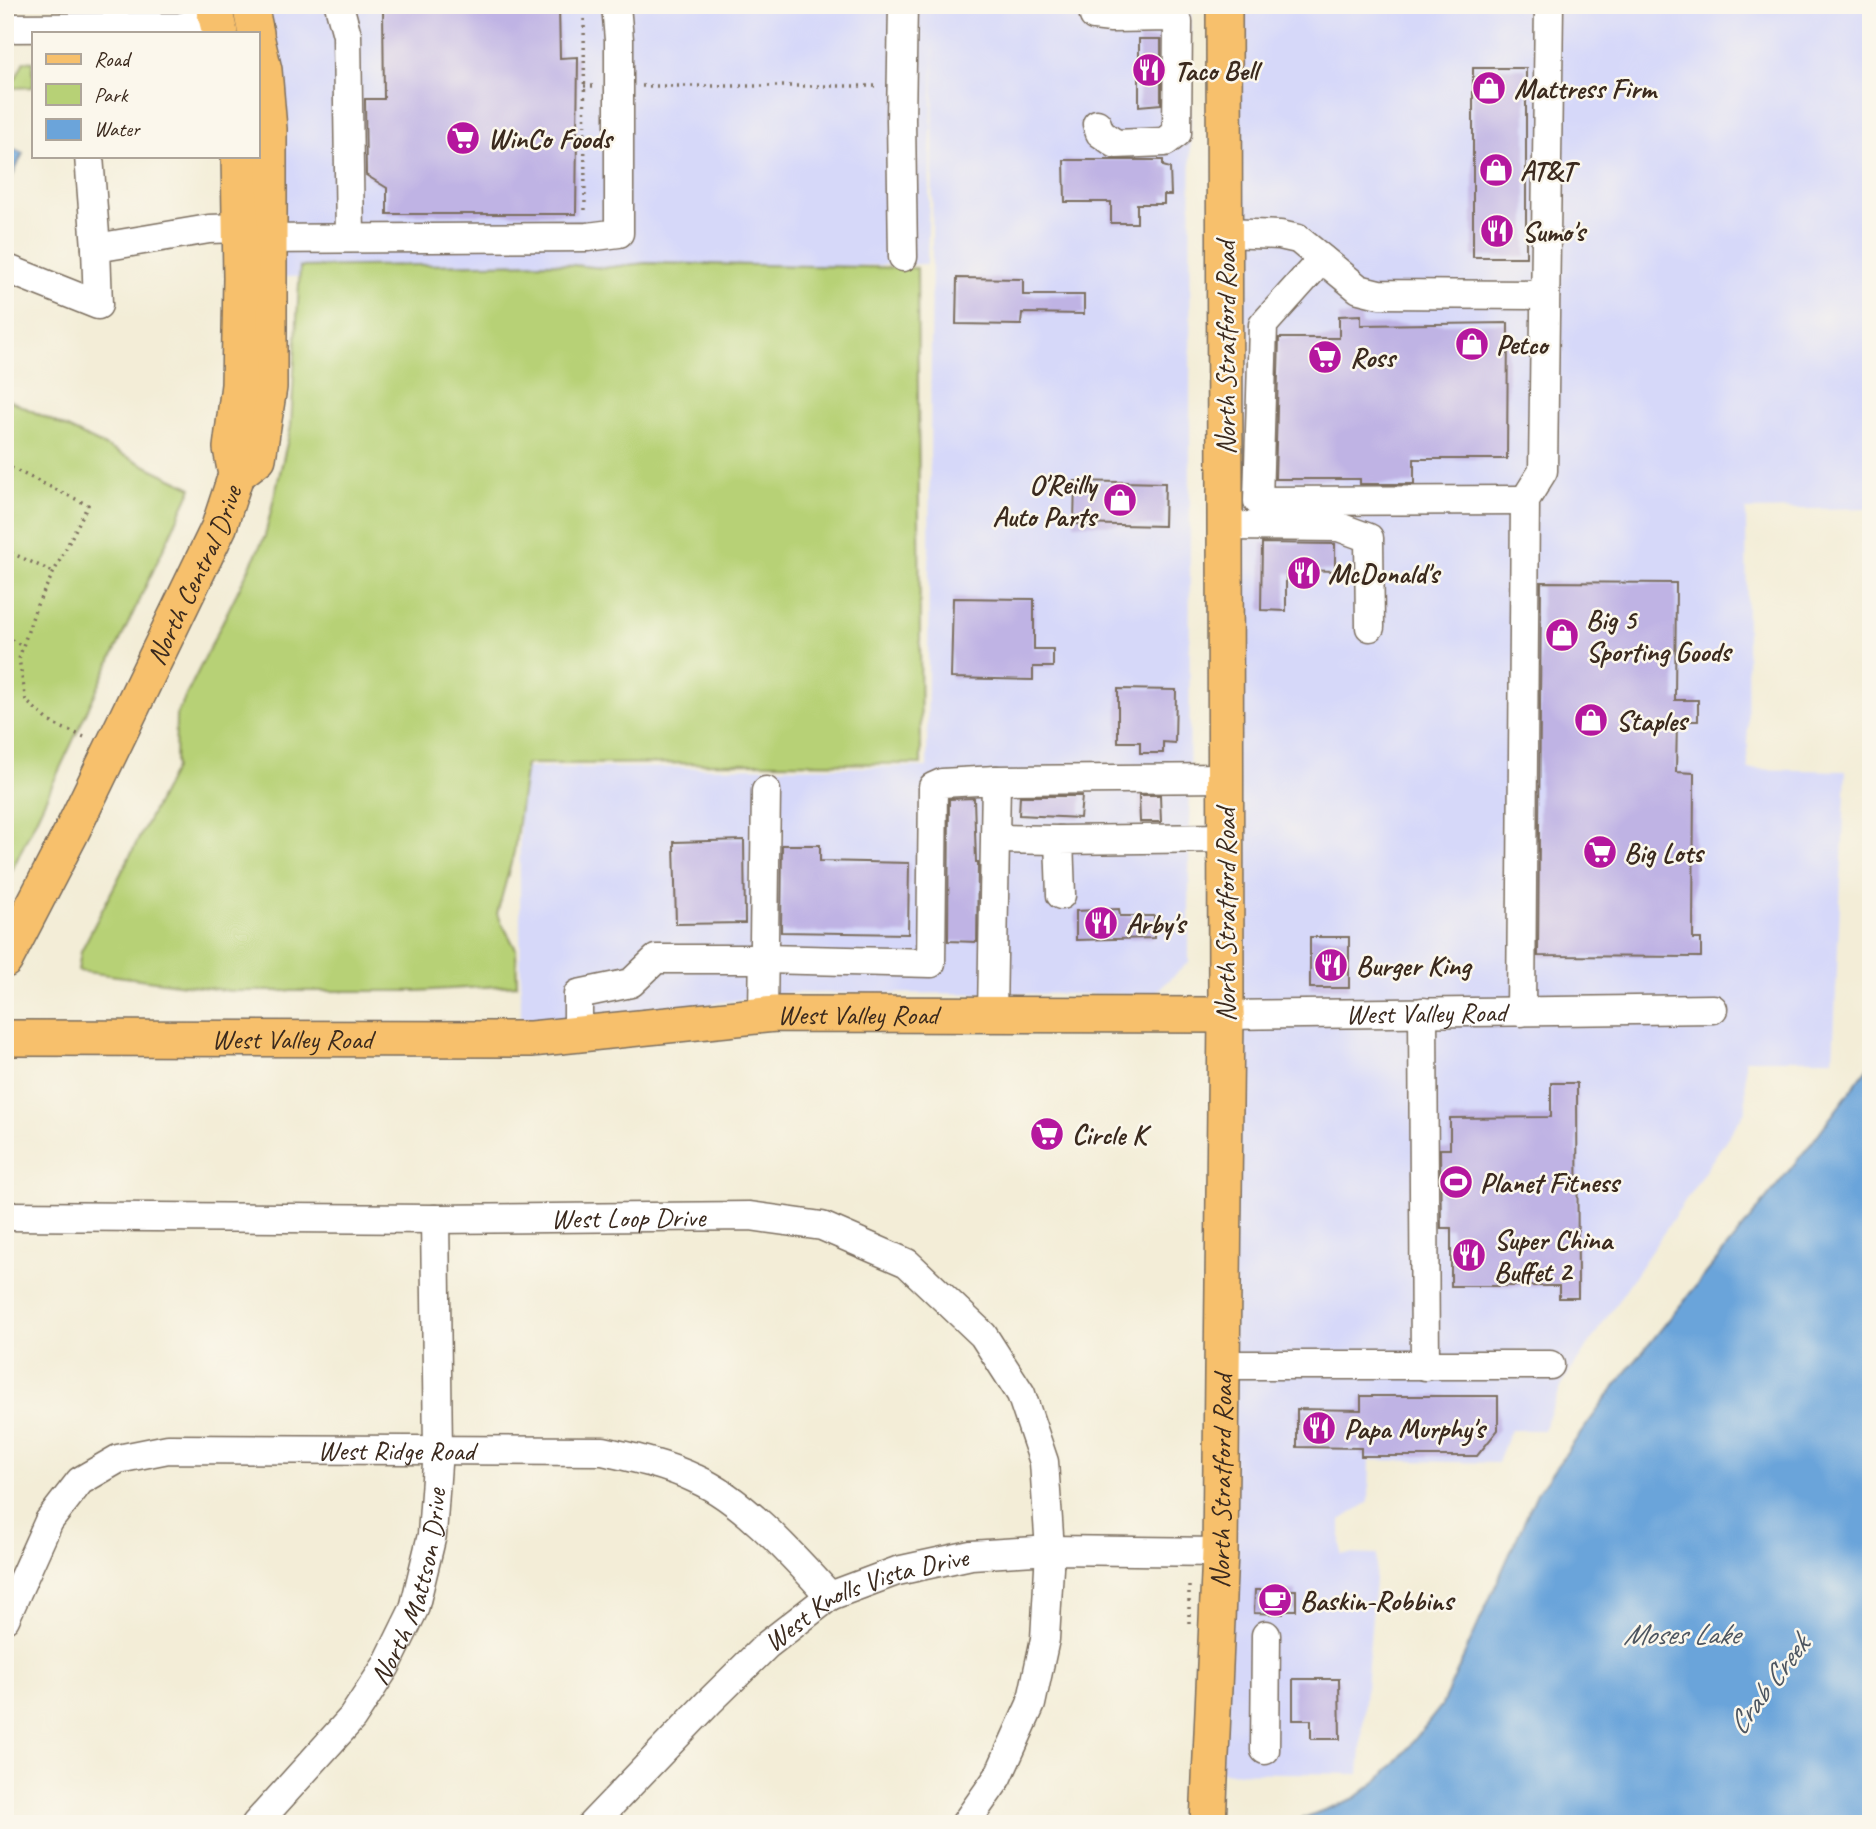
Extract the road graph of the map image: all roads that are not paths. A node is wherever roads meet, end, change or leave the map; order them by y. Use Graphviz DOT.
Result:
graph roads {
  1 [pos="250,5"];
  2 [pos="339,5"];
  3 [pos="616,5"];
  4 [pos="902,5"];
  5 [pos="1224,5"];
  6 [pos="1549,5"];
  7 [pos="1094,16"];
  8 [pos="217,19"];
  9 [pos="5,28"];
  10 [pos="78,31"];
  11 [pos="256,32"];
  12 [pos="259,49"];
  13 [pos="1097,124"];
  14 [pos="89,158"];
  15 [pos="239,158"];
  16 [pos="1225,233"];
  17 [pos="250,236"];
  18 [pos="350,238"];
  19 [pos="96,248"];
  20 [pos="903,257"];
  21 [pos="1322,259"];
  22 [pos="5,268"];
  23 [pos="1545,296"];
  24 [pos="1525,500"];
  25 [pos="1225,526"];
  26 [pos="1370,627"];
  27 [pos="1225,778"];
  28 [pos="996,780"];
  29 [pos="766,791"];
  30 [pos="1226,838"];
  31 [pos="996,839"];
  32 [pos="1059,840"];
  33 [pos="1061,895"];
  34 [pos="764,959"];
  35 [pos="5,960"];
  36 [pos="1713,1009"];
  37 [pos="1423,1012"];
  38 [pos="1521,1012"];
  39 [pos="1226,1014"];
  40 [pos="763,1016"];
  41 [pos="992,1016"];
  42 [pos="578,1035"];
  43 [pos="5,1038"];
  44 [pos="5,1216"];
  45 [pos="435,1219"];
  46 [pos="1550,1364"];
  47 [pos="1221,1365"];
  48 [pos="1425,1366"];
  49 [pos="438,1450"];
  50 [pos="1051,1550"];
  51 [pos="1220,1552"];
  52 [pos="830,1596"];
  53 [pos="5,1619"];
  54 [pos="1266,1634"];
  55 [pos="1265,1750"];
  56 [pos="256,1824"];
  57 [pos="592,1824"];
  58 [pos="965,1824"];
  59 [pos="1208,1824"];
  1 -- 11 [label="main road"];
  2 -- 18 [label="street"];
  3 -- 18 [label="street"];
  4 -- 20 [label="street"];
  5 -- 16 [label="main road, North Stratford Road"];
  6 -- 23 [label="street"];
  7 -- 13 [label="street"];
  8 -- 10 [label="street"];
  9 -- 10 [label="street"];
  12 -- 17 [label="main road"];
  14 -- 19 [label="street"];
  15 -- 17 [label="main road"];
  16 -- 21 [label="street"];
  16 -- 25 [label="main road, North Stratford Road"];
  17 -- 18 [label="street"];
  17 -- 19 [label="street"];
  17 -- 35 [label="main road, North Central Drive"];
  19 -- 22 [label="street"];
  21 -- 23 [label="street"];
  21 -- 24 [label="street"];
  23 -- 24 [label="street"];
  24 -- 38 [label="street"];
  25 -- 26 [label="street"];
  25 -- 27 [label="main road, North Stratford Road"];
  27 -- 28 [label="street"];
  27 -- 30 [label="main road, North Stratford Road"];
  28 -- 31 [label="street"];
  28 -- 34 [label="street"];
  29 -- 34 [label="street"];
  30 -- 32 [label="street"];
  30 -- 39 [label="main road, North Stratford Road"];
  31 -- 32 [label="street"];
  31 -- 41 [label="street"];
  32 -- 33 [label="street"];
  34 -- 40 [label="street"];
  34 -- 42 [label="street"];
  36 -- 38 [label="street, West Valley Road"];
  37 -- 38 [label="street, West Valley Road"];
  37 -- 39 [label="street, West Valley Road"];
  37 -- 48 [label="street"];
  39 -- 41 [label="main road, West Valley Road"];
  39 -- 47 [label="main road, North Stratford Road"];
  40 -- 41 [label="main road, West Valley Road"];
  40 -- 42 [label="main road, West Valley Road"];
  42 -- 43 [label="main road, West Valley Road"];
  44 -- 45 [label="street, West Loop Drive"];
  45 -- 49 [label="street, North Mattson Drive"];
  45 -- 50 [label="street, West Loop Drive"];
  46 -- 48 [label="street"];
  47 -- 48 [label="street"];
  47 -- 51 [label="main road, North Stratford Road"];
  49 -- 52 [label="street, West Ridge Road"];
  49 -- 53 [label="street, West Ridge Road"];
  49 -- 56 [label="street, North Mattson Drive"];
  50 -- 51 [label="street, West Knolls Vista Drive"];
  50 -- 52 [label="street, West Knolls Vista Drive"];
  50 -- 58 [label="street, West Loop Drive"];
  51 -- 59 [label="main road, North Stratford Road"];
  52 -- 57 [label="street, West Knolls Vista Drive"];
  54 -- 55 [label="street"];
}
